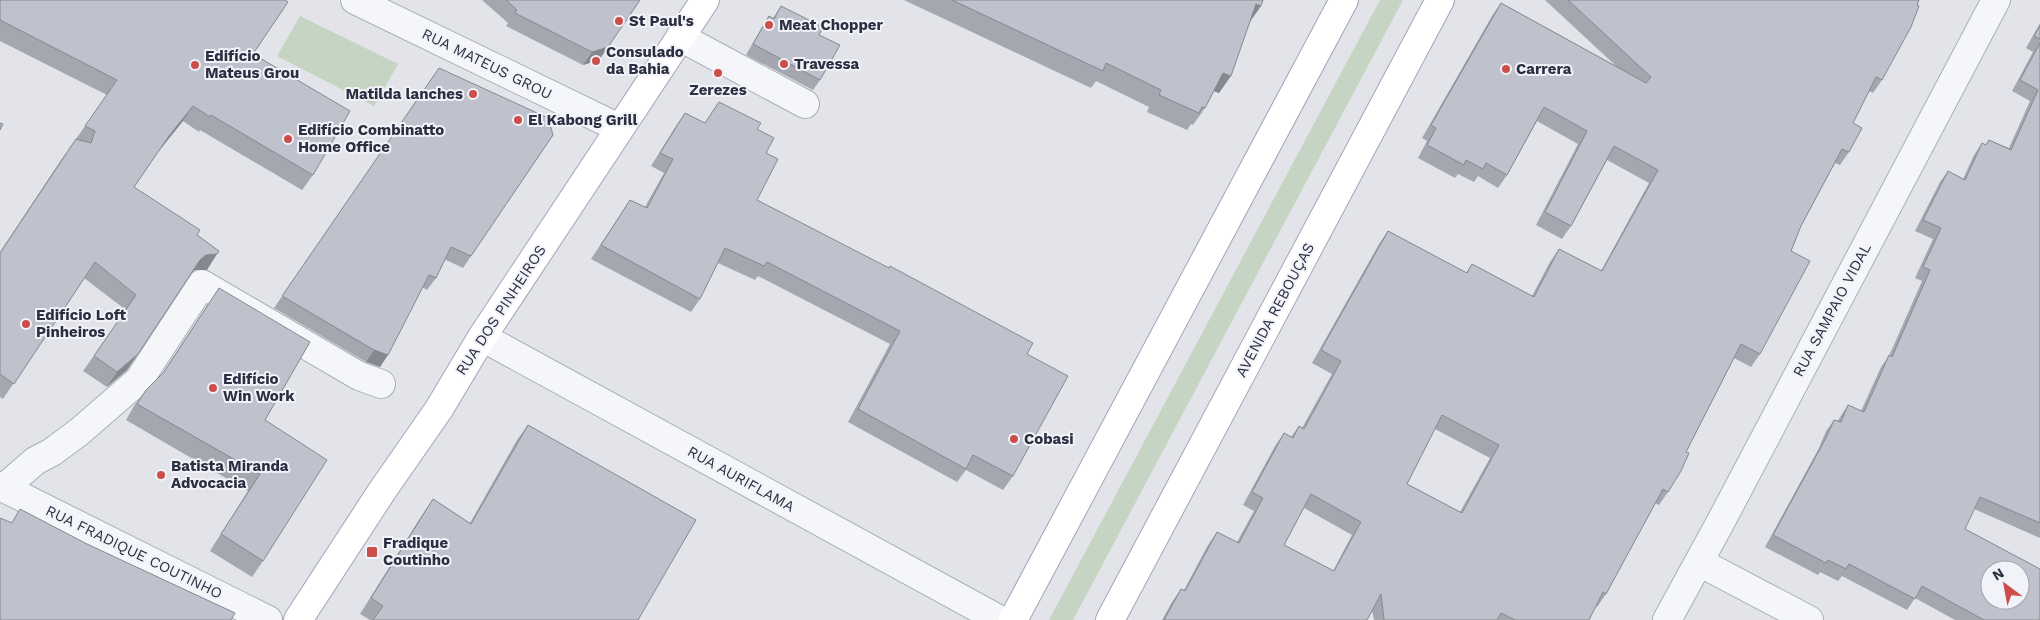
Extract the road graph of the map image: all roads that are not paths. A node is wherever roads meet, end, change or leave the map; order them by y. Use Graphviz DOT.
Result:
graph roads {
  1 [pos="355,0"];
  2 [pos="705,0"];
  3 [pos="1344,0"];
  4 [pos="1440,0"];
  5 [pos="1996,0"];
  6 [pos="680,37"];
  7 [pos="806,104"];
  8 [pos="619,128"];
  9 [pos="482,337"];
  10 [pos="381,384"];
  11 [pos="2,487"];
  12 [pos="1699,562"];
  13 [pos="268,620"];
  14 [pos="298,620"];
  15 [pos="1000,620"];
  16 [pos="1013,620"];
  17 [pos="1110,620"];
  18 [pos="1667,620"];
  19 [pos="1809,620"];
  1 -- 8 [label="street, RUA MATEUS GROU"];
  2 -- 6 [label="main road, RUA DOS PINHEIROS"];
  3 -- 16 [label="main road"];
  4 -- 17 [label="main road, AVENIDA REBOUÇAS"];
  5 -- 12 [label="street, RUA SAMPAIO VIDAL"];
  6 -- 7 [label="street"];
  6 -- 8 [label="main road, RUA DOS PINHEIROS"];
  8 -- 9 [label="main road, RUA DOS PINHEIROS"];
  9 -- 14 [label="main road, RUA DOS PINHEIROS"];
  9 -- 15 [label="street, RUA AURIFLAMA"];
  10 -- 11 [label="street"];
  11 -- 13 [label="street, RUA FRADIQUE COUTINHO"];
  12 -- 18 [label="street, RUA SAMPAIO VIDAL"];
  12 -- 19 [label="street"];
}
